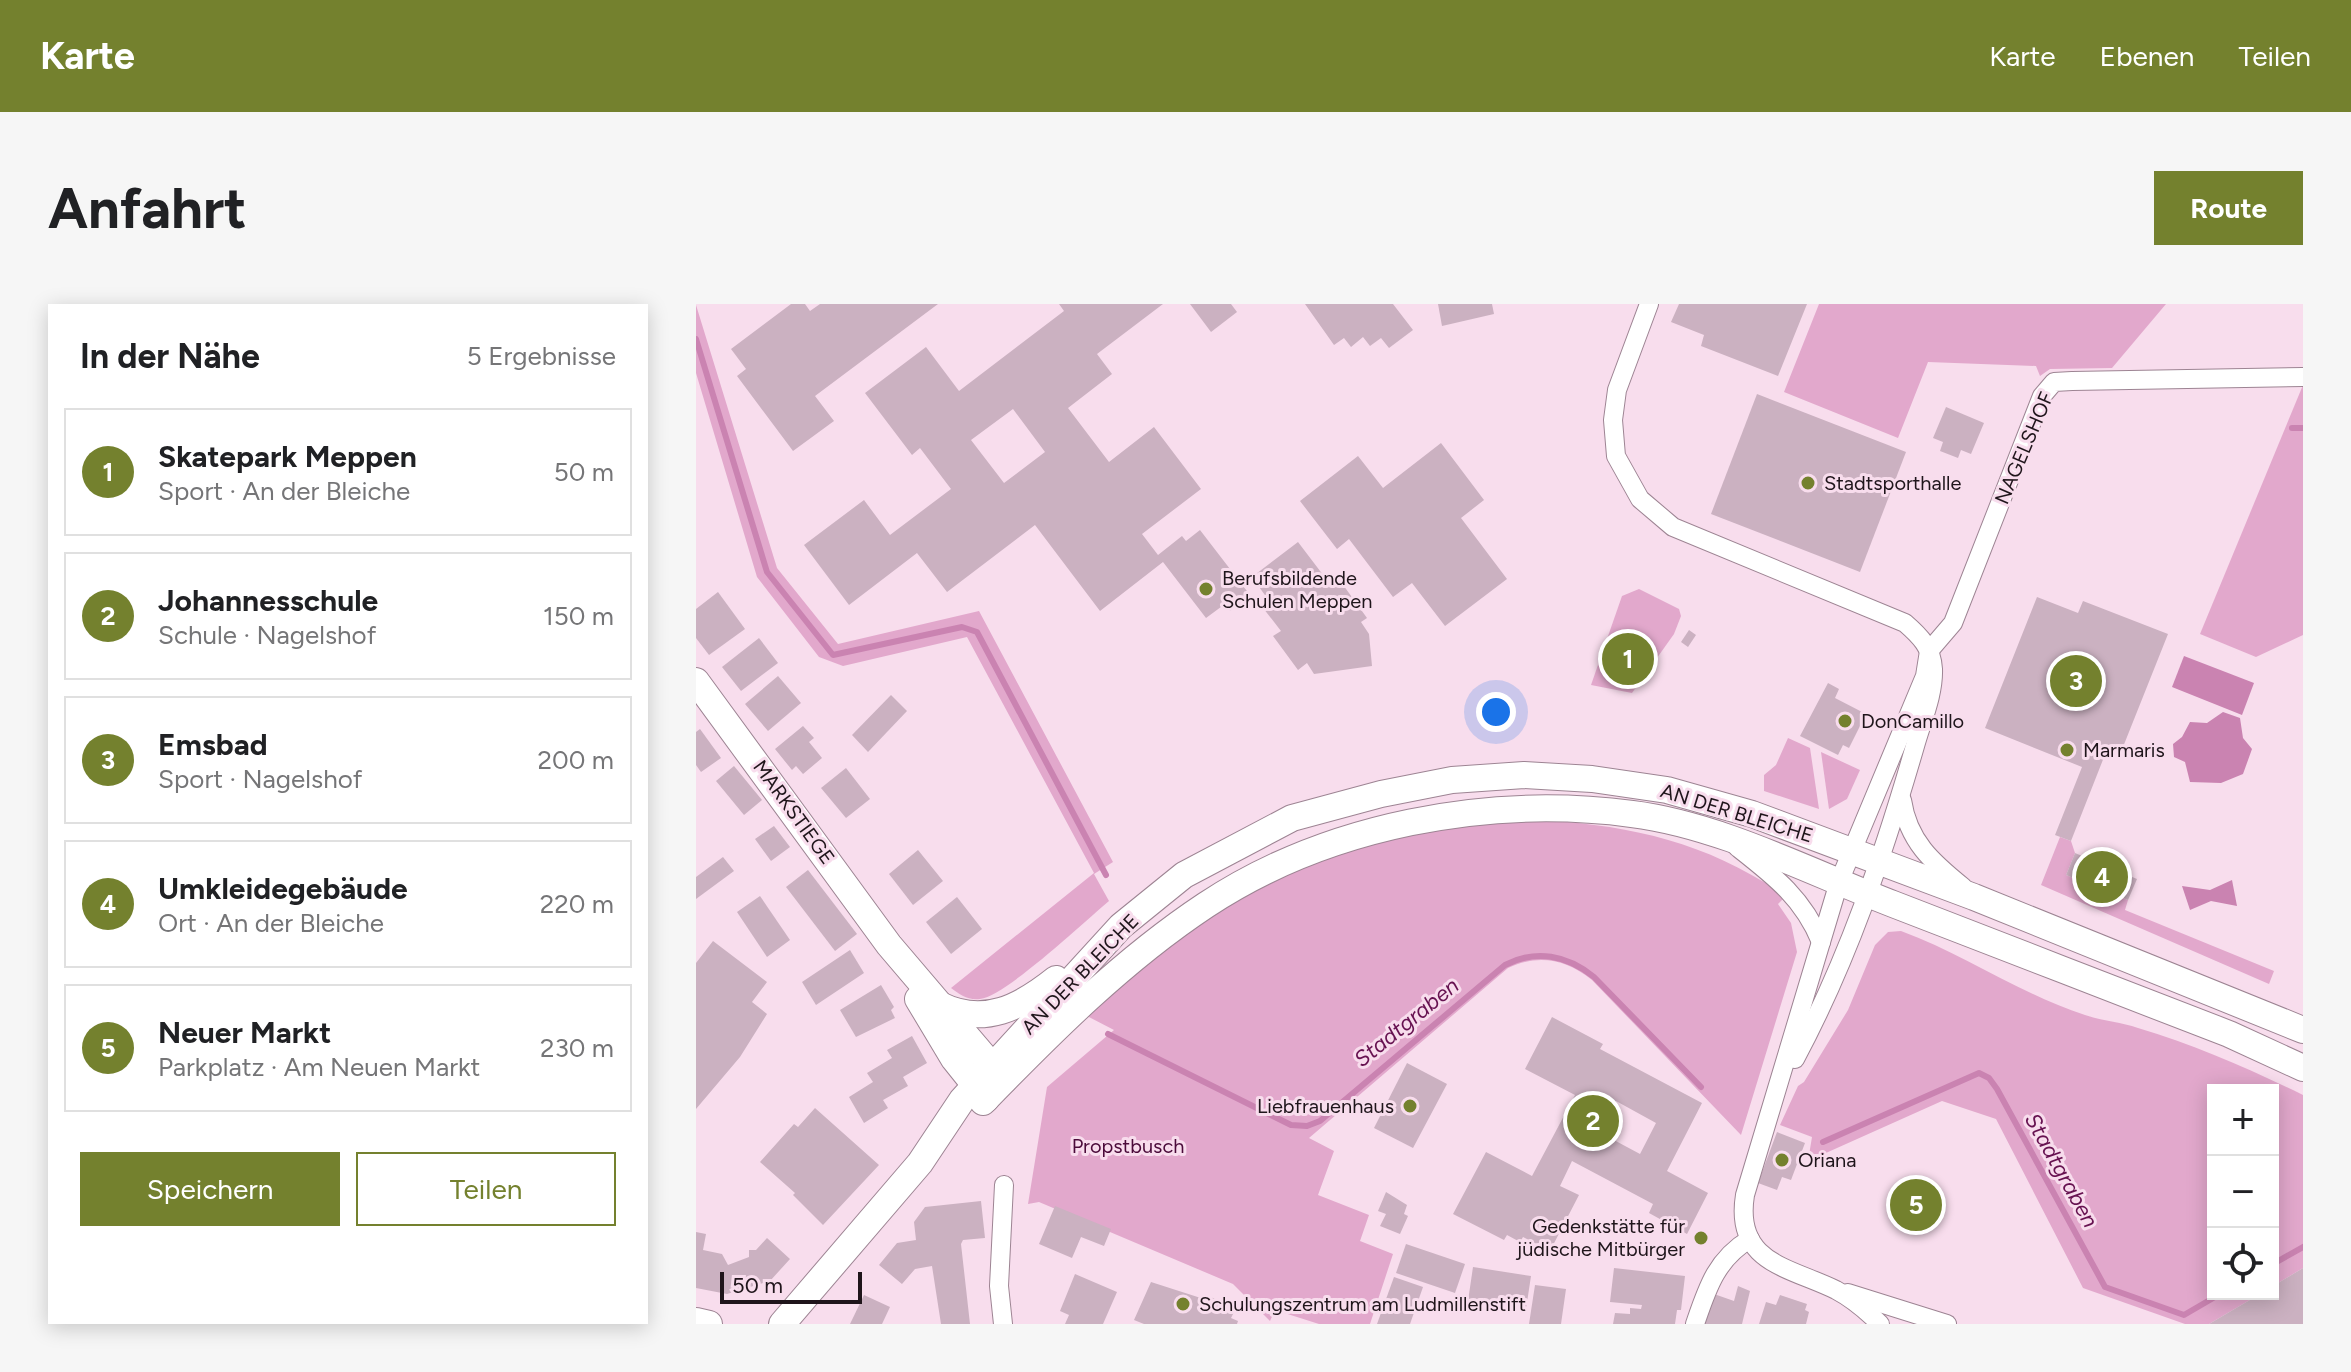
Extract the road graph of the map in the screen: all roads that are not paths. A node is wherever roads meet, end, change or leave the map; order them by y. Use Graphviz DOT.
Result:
graph roads {
  1 [pos="1649,304"];
  2 [pos="2303,377"];
  3 [pos="1929,651"];
  4 [pos="696,681"];
  5 [pos="1901,796"];
  6 [pos="1724,837"];
  7 [pos="1850,849"];
  8 [pos="1879,861"];
  9 [pos="1839,882"];
  10 [pos="1868,893"];
  11 [pos="1974,897"];
  12 [pos="1121,926"];
  13 [pos="1821,942"];
  14 [pos="889,945"];
  15 [pos="937,1004"];
  16 [pos="2303,1030"];
  17 [pos="2303,1068"];
  18 [pos="999,1073"];
  19 [pos="980,1093"];
  20 [pos="1776,1095"];
  21 [pos="1004,1185"];
  22 [pos="1750,1239"];
  23 [pos="1837,1291"];
  24 [pos="696,1321"];
  25 [pos="709,1324"];
  26 [pos="782,1324"];
  27 [pos="1003,1324"];
  28 [pos="1695,1324"];
  29 [pos="1880,1324"];
  30 [pos="1947,1324"];
  1 -- 3 [label="street"];
  2 -- 3 [label="street, NAGELSHOF"];
  3 -- 5 [label="street, NAGELSHOF"];
  3 -- 7 [label="street, NAGELSHOF"];
  4 -- 14 [label="street, MARKSTIEGE"];
  5 -- 8 [label="street, NAGELSHOF"];
  5 -- 11 [label="street, AN DER BLEICHE"];
  6 -- 9 [label="street, AN DER BLEICHE"];
  6 -- 13 [label="street, AN DER BLEICHE"];
  6 -- 18 [label="street, AN DER BLEICHE"];
  7 -- 8 [label="street, AN DER BLEICHE"];
  7 -- 9 [label="street, NAGELSHOF"];
  7 -- 12 [label="street, AN DER BLEICHE"];
  8 -- 10 [label="street, NAGELSHOF"];
  8 -- 11 [label="street, AN DER BLEICHE"];
  9 -- 10 [label="street, AN DER BLEICHE"];
  9 -- 13 [label="street, NAGELSHOF"];
  10 -- 17 [label="street, AN DER BLEICHE"];
  10 -- 20 [label="street, NAGELSHOF"];
  11 -- 16 [label="street, AN DER BLEICHE"];
  12 -- 15 [label="street"];
  12 -- 18 [label="street, AN DER BLEICHE"];
  13 -- 20 [label="street, NAGELSHOF"];
  14 -- 15 [label="street, MARKSTIEGE"];
  14 -- 19 [label="street, MARKSTIEGE"];
  15 -- 18 [label="street, MARKSTIEGE"];
  18 -- 19 [label="street, AN DER BLEICHE"];
  19 -- 26 [label="street, AN DER BLEICHE"];
  20 -- 22 [label="street, NAGELSHOF"];
  21 -- 27 [label="street"];
  22 -- 23 [label="street"];
  22 -- 28 [label="street"];
  23 -- 29 [label="street"];
  23 -- 30 [label="street"];
  24 -- 25 [label="street"];
}
